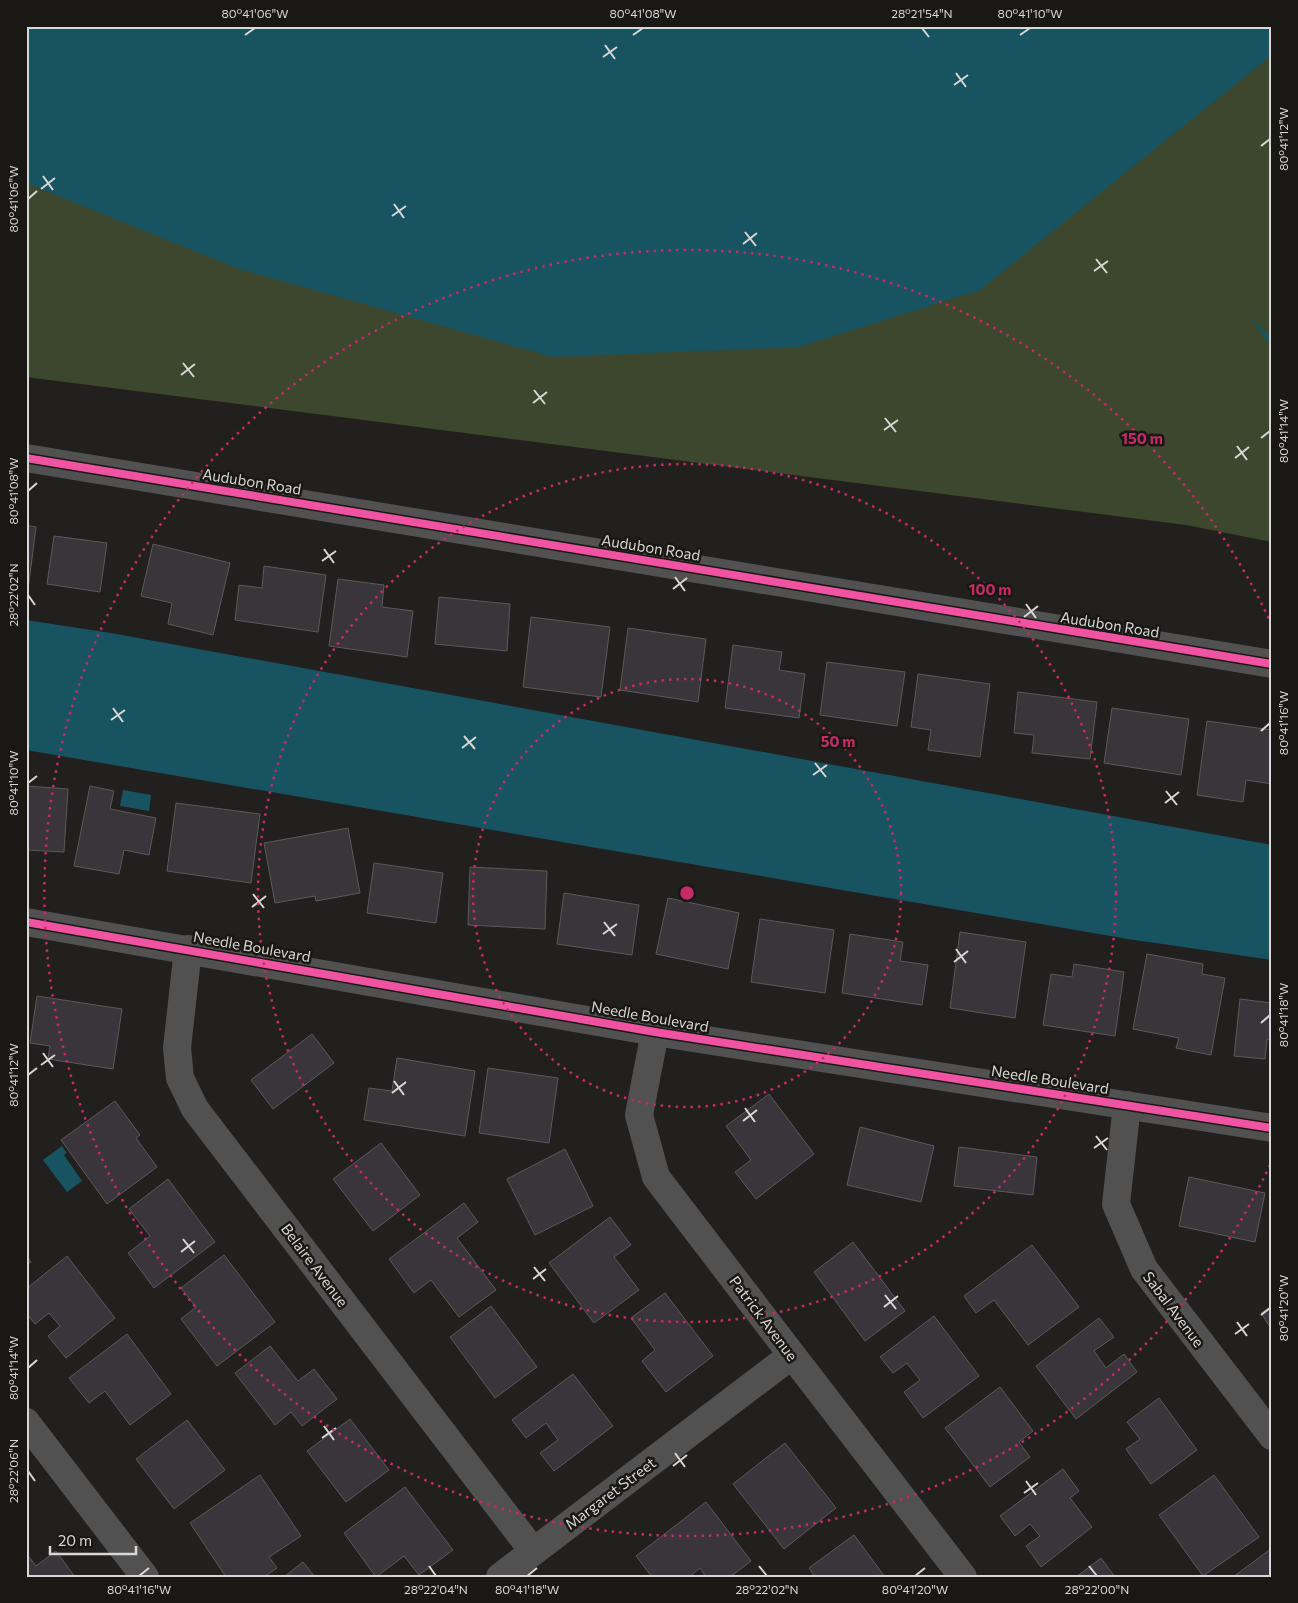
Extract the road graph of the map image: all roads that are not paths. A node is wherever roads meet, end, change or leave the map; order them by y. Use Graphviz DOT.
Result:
graph roads {
  1 [pos="26,458"];
  2 [pos="1272,664"];
  3 [pos="26,922"];
  4 [pos="188,949"];
  5 [pos="655,1032"];
  6 [pos="1127,1105"];
  7 [pos="1272,1128"];
  8 [pos="792,1355"];
  9 [pos="26,1422"];
  10 [pos="1272,1436"];
  11 [pos="533,1551"];
  12 [pos="145,1577"];
  13 [pos="500,1577"];
  14 [pos="963,1577"];
  1 -- 2 [label="street, Audubon Road"];
  3 -- 4 [label="street, Needle Boulevard"];
  4 -- 5 [label="street, Needle Boulevard"];
  4 -- 11 [label="street, Belaire Avenue"];
  5 -- 6 [label="street, Needle Boulevard"];
  5 -- 8 [label="street, Patrick Avenue"];
  6 -- 7 [label="street, Needle Boulevard"];
  6 -- 10 [label="street, Sabal Avenue"];
  8 -- 11 [label="street, Margaret Street"];
  8 -- 14 [label="street, Patrick Avenue"];
  9 -- 12 [label="street"];
  11 -- 13 [label="street, Margaret Street"];
}
